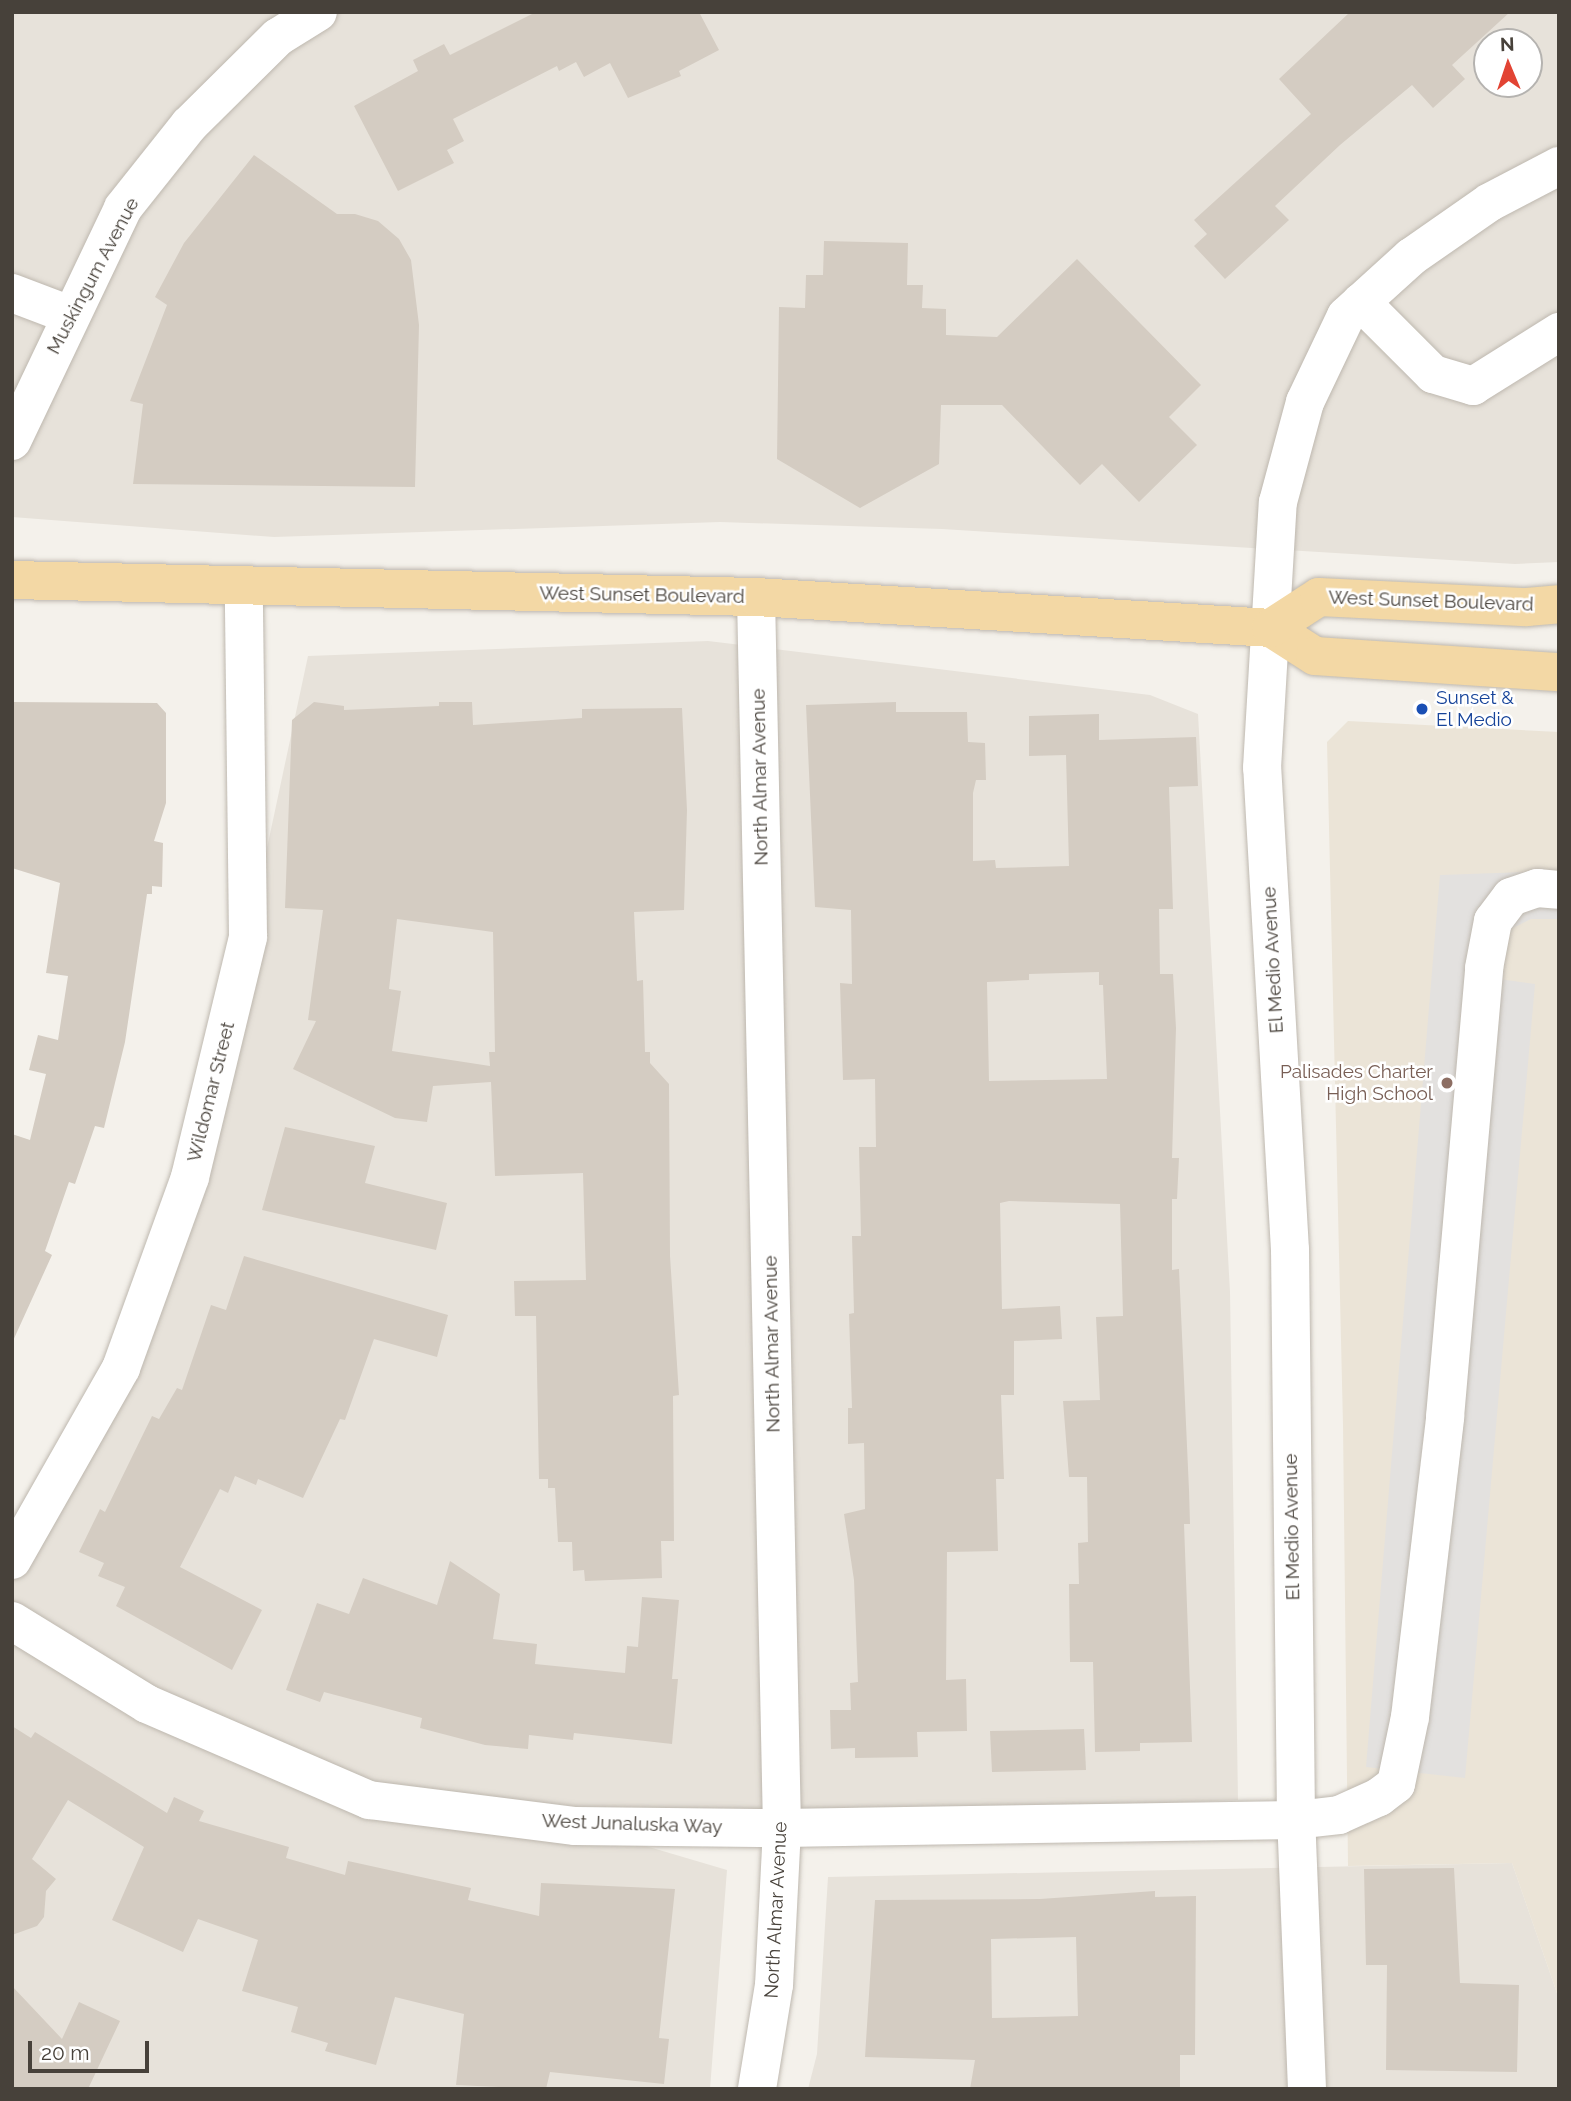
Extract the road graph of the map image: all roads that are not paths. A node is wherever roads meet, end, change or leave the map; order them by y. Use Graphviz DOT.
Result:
graph roads {
  1 [pos="318,12"];
  2 [pos="1559,166"];
  3 [pos="12,293"];
  4 [pos="1361,302"];
  5 [pos="69,315"];
  6 [pos="1559,332"];
  7 [pos="12,441"];
  8 [pos="12,580"];
  9 [pos="244,586"];
  10 [pos="756,597"];
  11 [pos="1559,604"];
  12 [pos="1271,628"];
  13 [pos="1559,672"];
  14 [pos="1559,890"];
  15 [pos="12,1560"];
  16 [pos="12,1621"];
  17 [pos="1296,1820"];
  18 [pos="782,1828"];
  19 [pos="757,2089"];
  20 [pos="1307,2089"];
  1 -- 5 [label="street, Muskingum Avenue"];
  2 -- 4 [label="street, El Medio Avenue"];
  3 -- 5 [label="street"];
  4 -- 6 [label="street"];
  4 -- 12 [label="street, El Medio Avenue"];
  5 -- 7 [label="street, Muskingum Avenue"];
  8 -- 9 [label="main road, West Sunset Boulevard"];
  9 -- 10 [label="main road, West Sunset Boulevard"];
  9 -- 15 [label="street, Wildomar Street"];
  10 -- 12 [label="main road, West Sunset Boulevard"];
  10 -- 18 [label="street, North Almar Avenue"];
  11 -- 12 [label="main road, West Sunset Boulevard"];
  12 -- 13 [label="main road, West Sunset Boulevard"];
  12 -- 17 [label="street, El Medio Avenue"];
  14 -- 17 [label="street, West Junaluska Way"];
  16 -- 18 [label="street, West Junaluska Way"];
  17 -- 18 [label="street, West Junaluska Way"];
  17 -- 20 [label="street, El Medio Avenue"];
  18 -- 19 [label="street, North Almar Avenue"];
}
